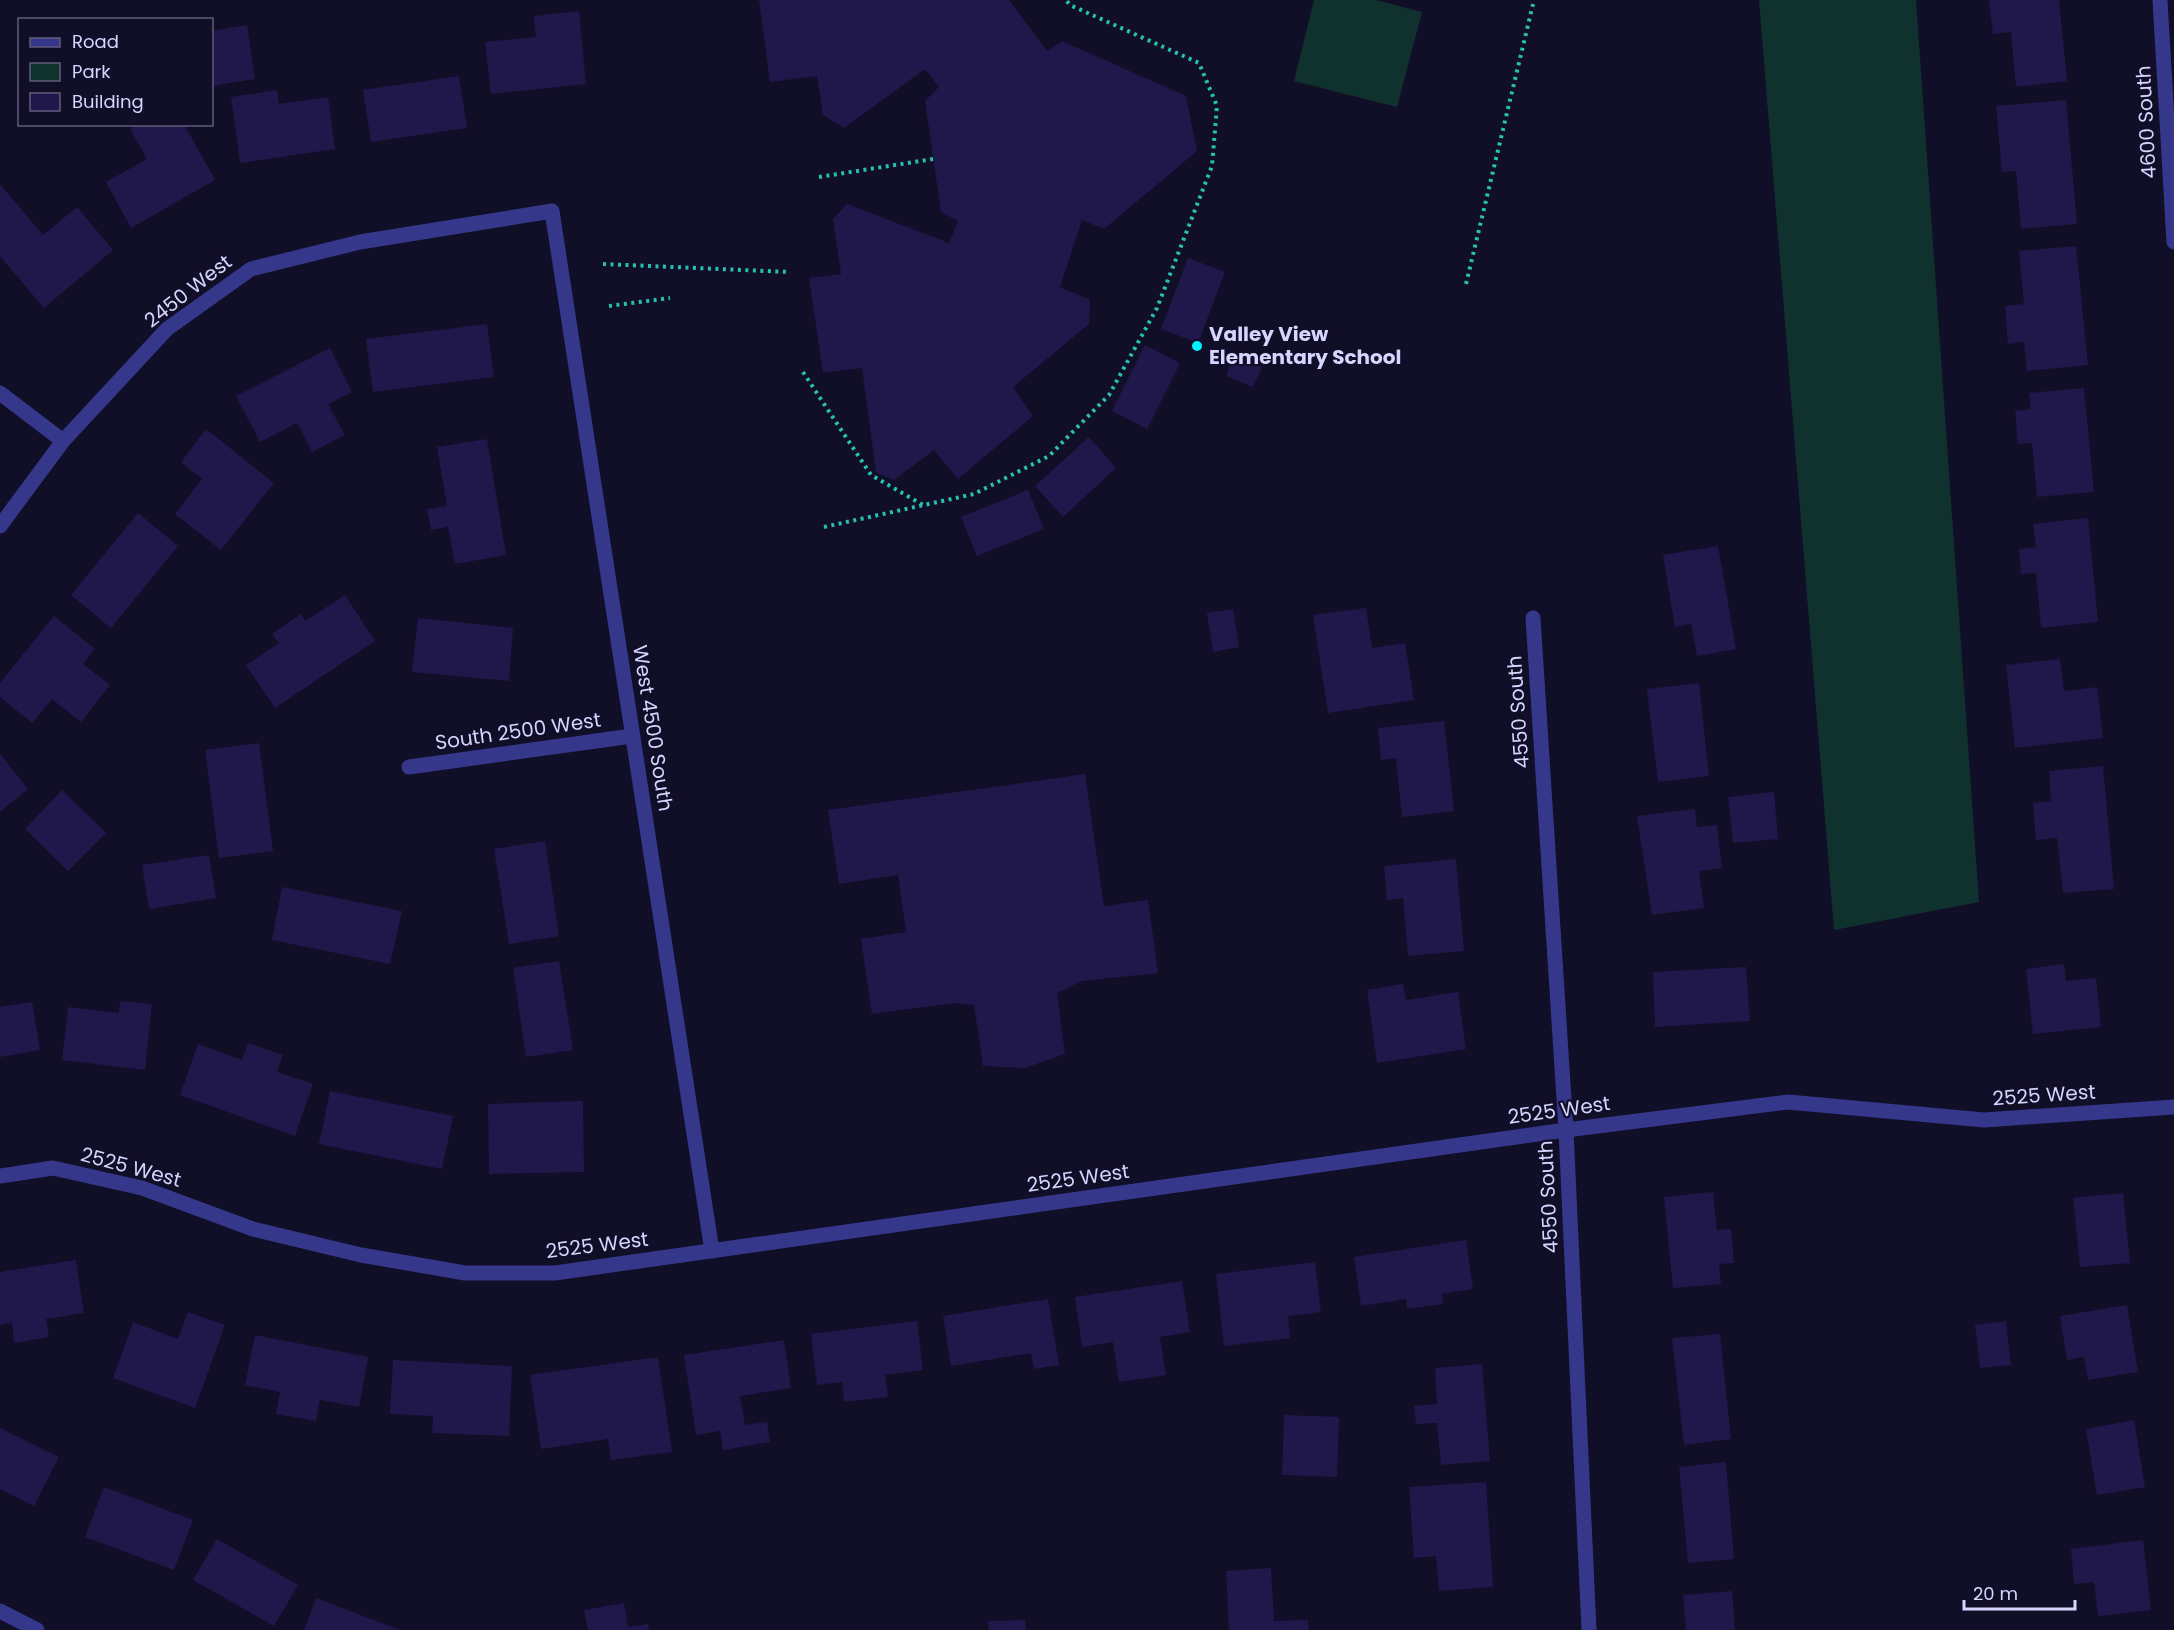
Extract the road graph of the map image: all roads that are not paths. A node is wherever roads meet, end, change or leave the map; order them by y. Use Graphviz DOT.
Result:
graph roads {
  1 [pos="2160,0"];
  2 [pos="2170,115"];
  3 [pos="552,211"];
  4 [pos="2174,242"];
  5 [pos="0,393"];
  6 [pos="63,441"];
  7 [pos="0,526"];
  8 [pos="1533,618"];
  9 [pos="633,736"];
  10 [pos="409,767"];
  11 [pos="2174,1107"];
  12 [pos="1566,1130"];
  13 [pos="0,1176"];
  14 [pos="712,1251"];
  15 [pos="0,1611"];
  16 [pos="37,1630"];
  17 [pos="1589,1630"];
  1 -- 2 [label="street, 4600 South"];
  2 -- 4 [label="street, 4600 South"];
  3 -- 6 [label="street, 2450 West"];
  3 -- 9 [label="street, West 4500 South"];
  5 -- 6 [label="street"];
  6 -- 7 [label="street, 2450 West"];
  8 -- 12 [label="street, 4550 South"];
  9 -- 10 [label="street, South 2500 West"];
  9 -- 14 [label="street, West 4500 South"];
  11 -- 12 [label="street, 2525 West"];
  12 -- 14 [label="street, 2525 West"];
  12 -- 17 [label="street, 4550 South"];
  13 -- 14 [label="street, 2525 West"];
  15 -- 16 [label="street"];
}
